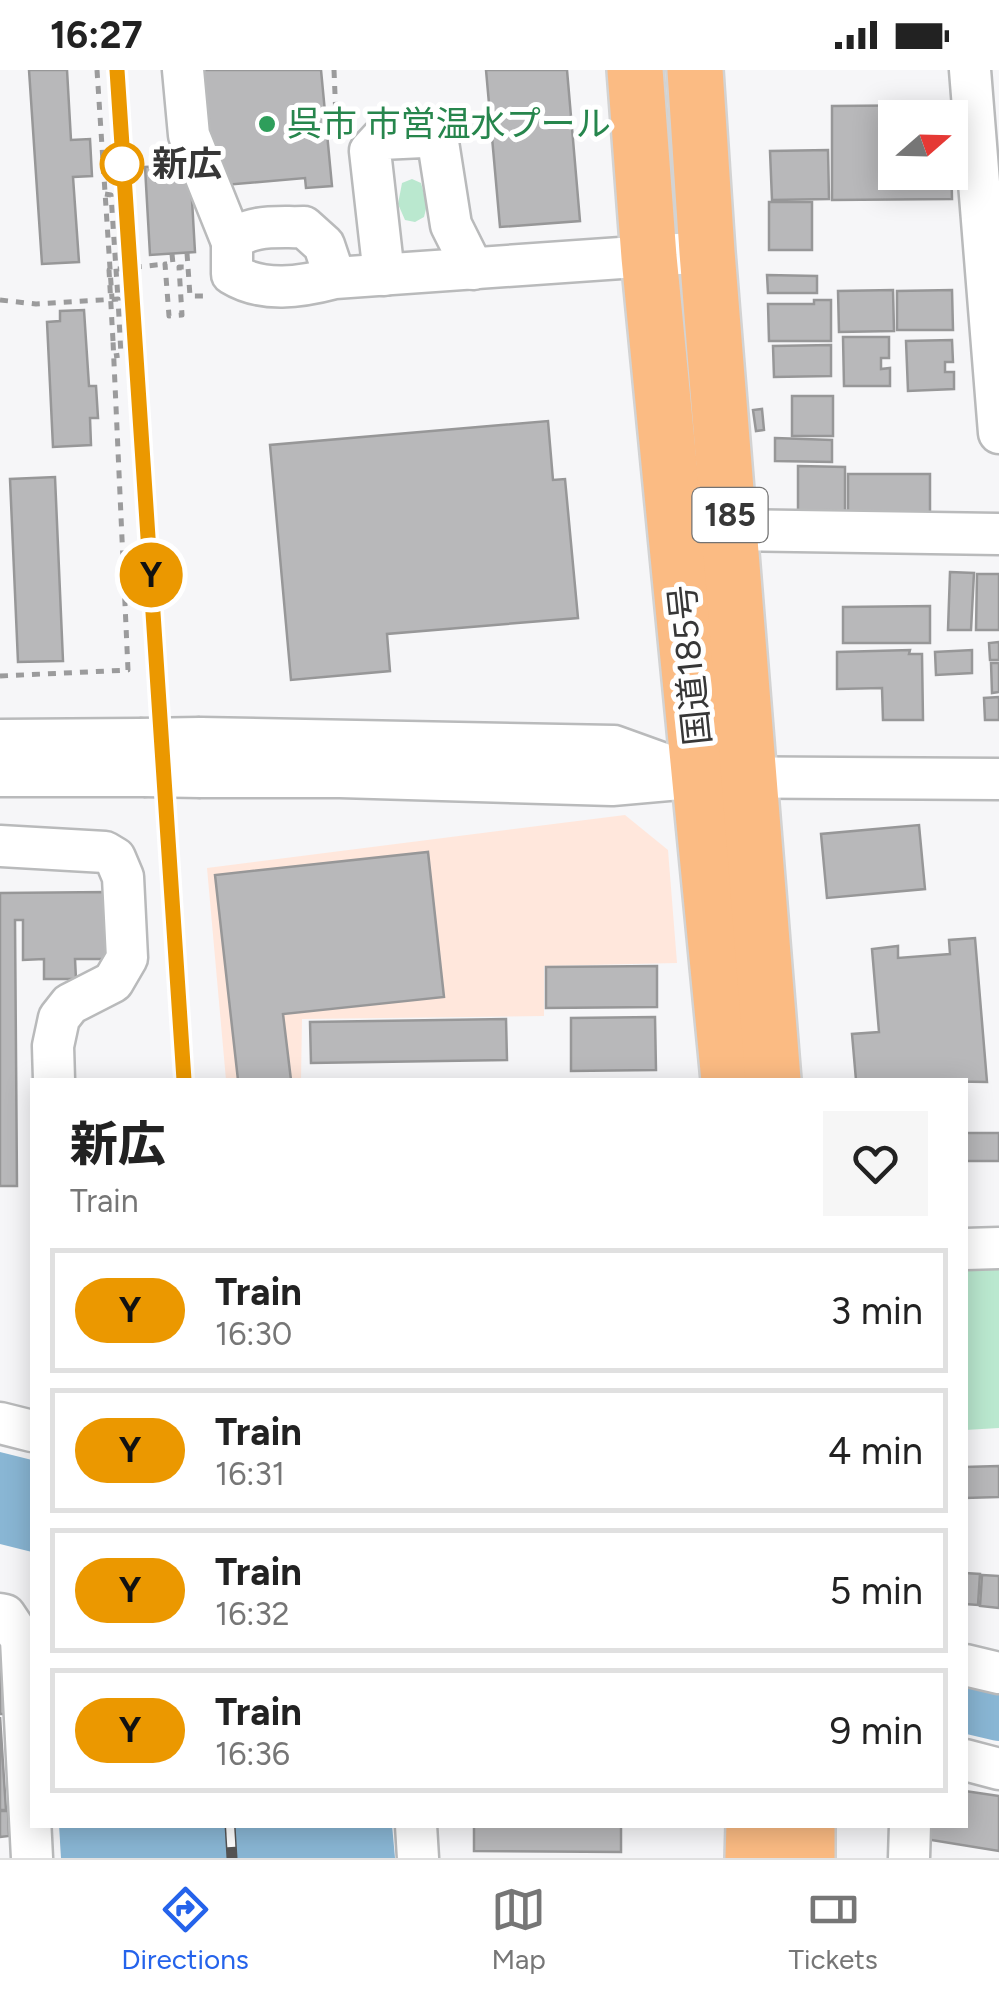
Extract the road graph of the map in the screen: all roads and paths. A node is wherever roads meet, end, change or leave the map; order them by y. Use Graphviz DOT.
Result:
graph roads {
  1 [pos="97,70"];
  2 [pos="182,70"];
  3 [pos="334,70"];
  4 [pos="634,70"];
  5 [pos="696,70"];
  6 [pos="970,70"];
  7 [pos="336,118"];
  8 [pos="105,194"];
  9 [pos="232,242"];
  10 [pos="707,252"];
  11 [pos="187,253"];
  12 [pos="172,254"];
  13 [pos="649,258"];
  14 [pos="166,264"];
  15 [pos="189,266"];
  16 [pos="117,269"];
  17 [pos="472,269"];
  18 [pos="384,276"];
  19 [pos="335,278"];
  20 [pos="206,296"];
  21 [pos="115,299"];
  22 [pos="0,300"];
  23 [pos="114,356"];
  24 [pos="999,433"];
  25 [pos="731,530"];
  26 [pos="999,534"];
  27 [pos="0,676"];
  28 [pos="0,740"];
  29 [pos="142,757"];
  30 [pos="0,776"];
  31 [pos="726,778"];
  32 [pos="999,779"];
  33 [pos="0,846"];
  34 [pos="54,1078"];
  35 [pos="729,1078"];
  36 [pos="773,1078"];
  37 [pos="999,1248"];
  38 [pos="968,1249"];
  39 [pos="0,1423"];
  40 [pos="30,1430"];
  41 [pos="0,1614"];
  42 [pos="968,1666"];
  43 [pos="999,1673"];
  44 [pos="968,1761"];
  45 [pos="999,1769"];
  46 [pos="30,1818"];
  47 [pos="30,1828"];
  48 [pos="416,1828"];
  49 [pos="754,1828"];
  50 [pos="807,1828"];
  51 [pos="910,1828"];
  52 [pos="32,1858"];
  53 [pos="418,1858"];
  54 [pos="754,1858"];
  55 [pos="807,1858"];
  56 [pos="909,1858"];
  1 -- 8 [label="path"];
  2 -- 9 [label="street"];
  3 -- 7 [label="path"];
  4 -- 13 [label="highway, 国道185号 / 185"];
  5 -- 10 [label="highway, 国道185号 / 185"];
  6 -- 24 [label="street"];
  8 -- 16 [label="path"];
  8 -- 21 [label="path"];
  9 -- 19 [label="street"];
  9 -- 19 [label="street"];
  10 -- 13 [label="street"];
  10 -- 25 [label="highway, 国道185号 / 185"];
  11 -- 15 [label="path"];
  12 -- 14 [label="path"];
  13 -- 17 [label="street"];
  13 -- 31 [label="highway, 国道185号 / 185"];
  14 -- 15 [label="path"];
  14 -- 16 [label="path, bridge"];
  15 -- 20 [label="path"];
  16 -- 21 [label="path, bridge"];
  16 -- 23 [label="path, bridge"];
  17 -- 18 [label="street"];
  17 -- 18 [label="street"];
  18 -- 19 [label="street"];
  21 -- 22 [label="path"];
  21 -- 23 [label="path"];
  23 -- 27 [label="path"];
  25 -- 26 [label="street"];
  25 -- 31 [label="highway, 国道185号 / 185"];
  28 -- 29 [label="street"];
  29 -- 30 [label="street"];
  29 -- 31 [label="street, bridge"];
  31 -- 32 [label="street"];
  31 -- 35 [label="highway, 国道185号 / 185"];
  31 -- 36 [label="highway, 国道185号 / 185"];
  33 -- 34 [label="street"];
  37 -- 38 [label="street"];
  39 -- 40 [label="street"];
  41 -- 46 [label="street"];
  42 -- 43 [label="street"];
  44 -- 45 [label="street"];
  47 -- 52 [label="street"];
  48 -- 53 [label="street"];
  49 -- 54 [label="highway"];
  50 -- 55 [label="highway"];
  51 -- 56 [label="street"];
}
